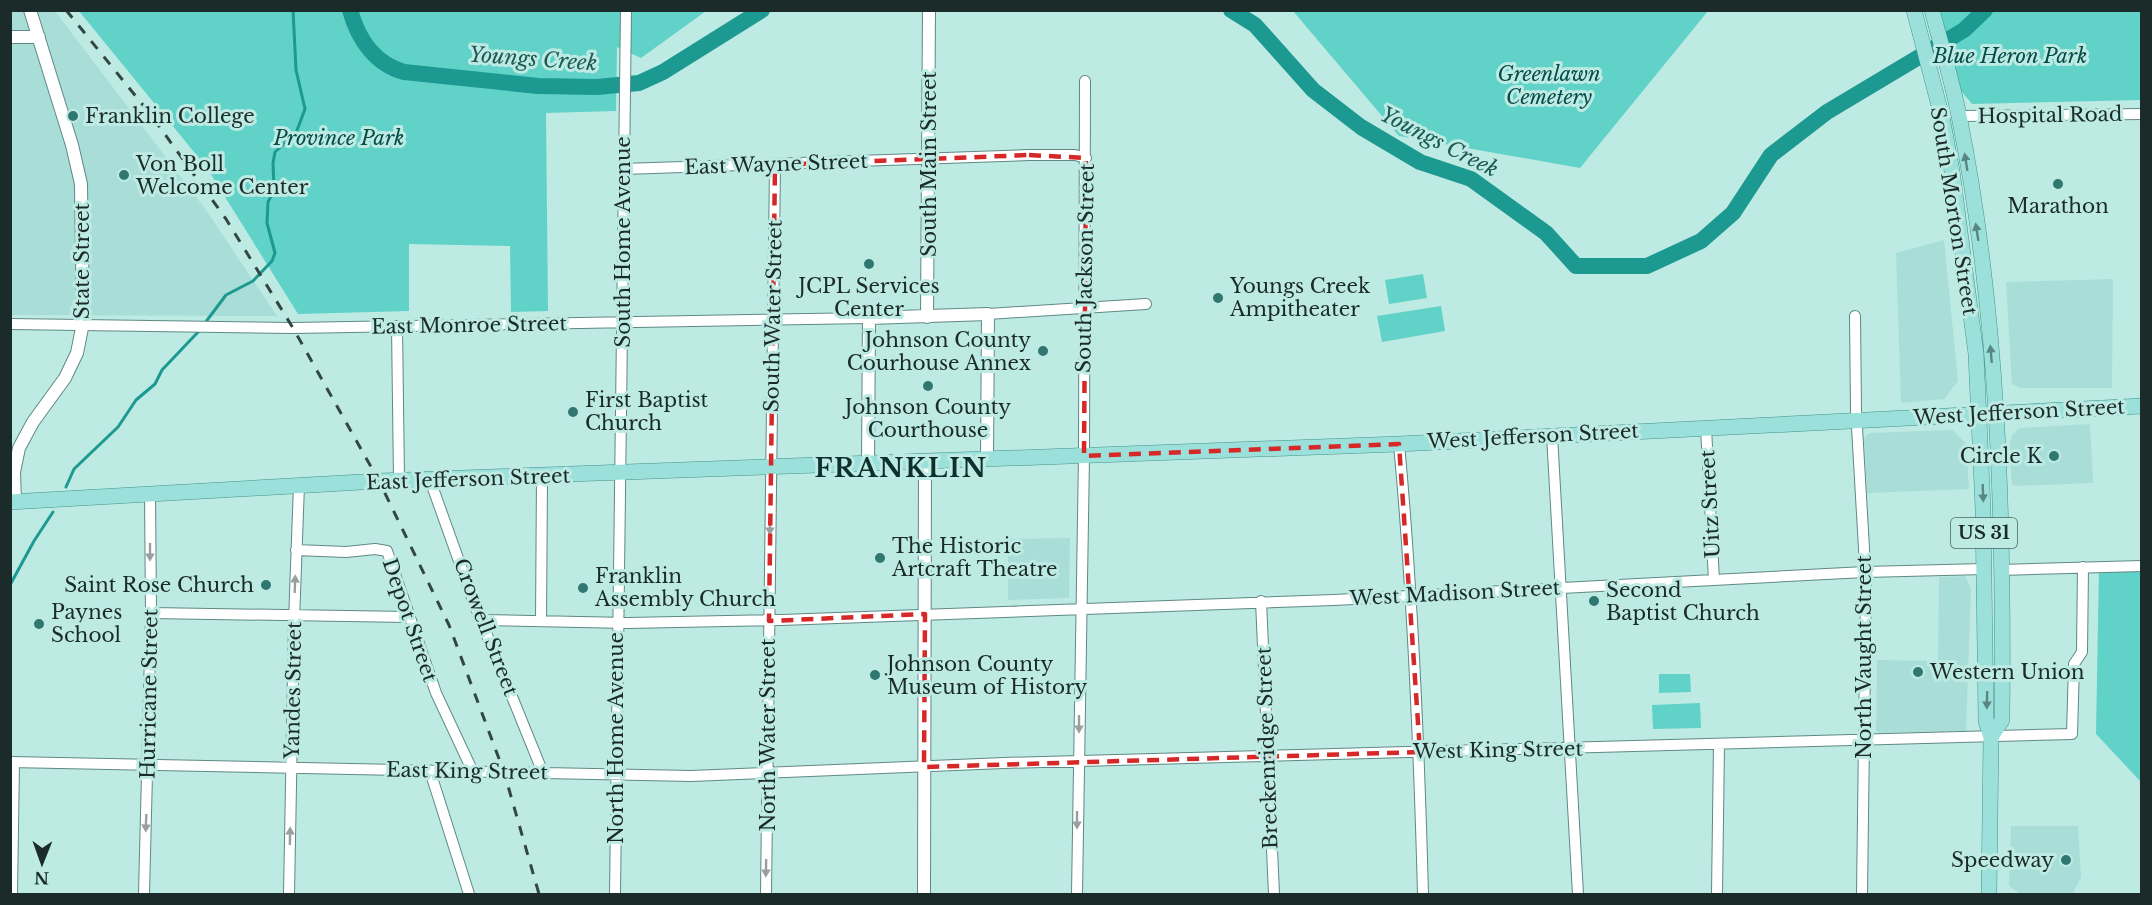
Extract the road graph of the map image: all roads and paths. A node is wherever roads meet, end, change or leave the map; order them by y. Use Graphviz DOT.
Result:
graph roads {
  1 [pos="30,10"];
  2 [pos="626,10"];
  3 [pos="929,10"];
  4 [pos="1914,10"];
  5 [pos="1932,10"];
  6 [pos="10,37"];
  7 [pos="39,37"];
  8 [pos="1085,81"];
  9 [pos="2142,114"];
  10 [pos="1959,116"];
  11 [pos="1942,117"];
  12 [pos="1086,158"];
  13 [pos="929,159"];
  14 [pos="775,165"];
  15 [pos="623,169"];
  16 [pos="1146,304"];
  17 [pos="1084,307"];
  18 [pos="988,314"];
  19 [pos="1855,316"];
  20 [pos="927,317"];
  21 [pos="773,318"];
  22 [pos="869,318"];
  23 [pos="622,321"];
  24 [pos="83,323"];
  25 [pos="10,324"];
  26 [pos="397,326"];
  27 [pos="2142,406"];
  28 [pos="1979,413"];
  29 [pos="1996,413"];
  30 [pos="1857,421"];
  31 [pos="1706,428"];
  32 [pos="1552,435"];
  33 [pos="1399,444"];
  34 [pos="1084,456"];
  35 [pos="987,459"];
  36 [pos="925,462"];
  37 [pos="868,464"];
  38 [pos="771,468"];
  39 [pos="619,474"];
  40 [pos="542,477"];
  41 [pos="399,480"];
  42 [pos="430,480"];
  43 [pos="299,485"];
  44 [pos="150,494"];
  45 [pos="13,501"];
  46 [pos="296,550"];
  47 [pos="2142,566"];
  48 [pos="2083,567"];
  49 [pos="1992,570"];
  50 [pos="1865,572"];
  51 [pos="1714,580"];
  52 [pos="1562,588"];
  53 [pos="1410,595"];
  54 [pos="1261,601"];
  55 [pos="1080,609"];
  56 [pos="151,613"];
  57 [pos="925,614"];
  58 [pos="294,615"];
  59 [pos="408,617"];
  60 [pos="482,620"];
  61 [pos="541,621"];
  62 [pos="768,621"];
  63 [pos="617,623"];
  64 [pos="1991,737"];
  65 [pos="1865,739"];
  66 [pos="1719,744"];
  67 [pos="1571,748"];
  68 [pos="1419,752"];
  69 [pos="1267,758"];
  70 [pos="1078,761"];
  71 [pos="12,762"];
  72 [pos="148,765"];
  73 [pos="924,767"];
  74 [pos="291,768"];
  75 [pos="430,771"];
  76 [pos="473,772"];
  77 [pos="543,773"];
  78 [pos="768,774"];
  79 [pos="615,775"];
  80 [pos="12,894"];
  81 [pos="144,894"];
  82 [pos="289,894"];
  83 [pos="469,894"];
  84 [pos="615,894"];
  85 [pos="766,894"];
  86 [pos="924,894"];
  87 [pos="1077,894"];
  88 [pos="1274,894"];
  89 [pos="1423,894"];
  90 [pos="1578,894"];
  91 [pos="1717,894"];
  92 [pos="1862,894"];
  93 [pos="1989,894"];
  1 -- 7 [label="street, State Street"];
  2 -- 15 [label="street, South Home Avenue"];
  3 -- 13 [label="street, South Main Street"];
  4 -- 11 [label="main road, South Morton Street / US 31"];
  5 -- 10 [label="main road, South Morton Street / US 31"];
  6 -- 7 [label="street"];
  7 -- 24 [label="street, State Street"];
  8 -- 12 [label="street, South Jackson Street"];
  9 -- 10 [label="street, Hospital Road"];
  10 -- 11 [label="main road"];
  29 -- 10 [label="main road, South Morton Street / US 31, one-way"];
  11 -- 28 [label="main road, South Morton Street / US 31"];
  12 -- 13 [label="street, East Wayne Street"];
  12 -- 17 [label="street, South Jackson Street"];
  13 -- 14 [label="street, East Wayne Street"];
  13 -- 20 [label="street, South Main Street"];
  14 -- 15 [label="street, East Wayne Street"];
  14 -- 21 [label="street, South Water Street"];
  15 -- 23 [label="street, South Home Avenue"];
  16 -- 17 [label="street"];
  17 -- 18 [label="street"];
  17 -- 34 [label="street, South Jackson Street"];
  18 -- 20 [label="street, East Monroe Street"];
  18 -- 35 [label="street"];
  19 -- 30 [label="street, North Vaught Street"];
  20 -- 22 [label="street, East Monroe Street"];
  21 -- 22 [label="street, East Monroe Street"];
  21 -- 23 [label="street, East Monroe Street"];
  21 -- 38 [label="street, South Water Street"];
  22 -- 37 [label="street"];
  23 -- 26 [label="street, East Monroe Street"];
  23 -- 39 [label="street, South Home Avenue"];
  24 -- 25 [label="street, East Monroe Street"];
  24 -- 26 [label="street, East Monroe Street"];
  24 -- 45 [label="street, State Street"];
  26 -- 41 [label="street"];
  27 -- 29 [label="main road, West Jefferson Street"];
  28 -- 29 [label="main road, West Jefferson Street"];
  28 -- 30 [label="main road, West Jefferson Street"];
  28 -- 49 [label="main road, US 31, one-way"];
  29 -- 49 [label="main road, US 31"];
  30 -- 31 [label="main road, West Jefferson Street"];
  30 -- 50 [label="street, North Vaught Street"];
  31 -- 32 [label="main road, West Jefferson Street"];
  31 -- 51 [label="street, Uitz Street"];
  32 -- 33 [label="main road, West Jefferson Street"];
  32 -- 52 [label="street"];
  33 -- 34 [label="main road, West Jefferson Street"];
  33 -- 53 [label="street"];
  34 -- 35 [label="main road, West Jefferson Street"];
  34 -- 55 [label="street, South Jackson Street"];
  35 -- 36 [label="main road, West Jefferson Street"];
  36 -- 37 [label="main road, East Jefferson Street"];
  36 -- 57 [label="street"];
  37 -- 38 [label="main road, East Jefferson Street"];
  38 -- 39 [label="main road, East Jefferson Street"];
  38 -- 62 [label="street, North Water Street, one-way"];
  39 -- 40 [label="main road, East Jefferson Street"];
  39 -- 63 [label="street, North Home Avenue"];
  40 -- 42 [label="main road, East Jefferson Street"];
  40 -- 61 [label="street"];
  41 -- 42 [label="main road, East Jefferson Street"];
  41 -- 43 [label="main road, East Jefferson Street"];
  42 -- 60 [label="street, Crowell Street"];
  43 -- 44 [label="main road, East Jefferson Street"];
  43 -- 46 [label="street, Yandes Street"];
  44 -- 45 [label="main road, East Jefferson Street"];
  44 -- 56 [label="street, Hurricane Street, one-way"];
  58 -- 46 [label="street, Yandes Street, one-way"];
  46 -- 59 [label="street, Depot Street"];
  47 -- 48 [label="street, West Madison Street"];
  48 -- 49 [label="street, West Madison Street"];
  48 -- 64 [label="street, West King Street"];
  49 -- 50 [label="street, West Madison Street"];
  49 -- 64 [label="main road, US 31"];
  50 -- 51 [label="street, West Madison Street"];
  50 -- 65 [label="street, North Vaught Street"];
  51 -- 52 [label="street, West Madison Street"];
  52 -- 53 [label="street, West Madison Street"];
  52 -- 67 [label="street"];
  53 -- 54 [label="street, West Madison Street"];
  53 -- 68 [label="street"];
  54 -- 55 [label="street, West Madison Street"];
  54 -- 69 [label="street, Breckenridge Street"];
  55 -- 57 [label="street, West Madison Street"];
  55 -- 70 [label="street, South Jackson Street, one-way"];
  56 -- 58 [label="street"];
  56 -- 72 [label="street, Hurricane Street"];
  57 -- 62 [label="street, West Madison Street"];
  57 -- 73 [label="street"];
  58 -- 59 [label="street"];
  58 -- 74 [label="street, Yandes Street"];
  59 -- 76 [label="street, Depot Street"];
  60 -- 61 [label="street, West Madison Street"];
  60 -- 77 [label="street, Crowell Street"];
  61 -- 63 [label="street, West Madison Street"];
  62 -- 63 [label="street, West Madison Street"];
  62 -- 78 [label="street, North Water Street"];
  63 -- 79 [label="street, North Home Avenue"];
  64 -- 65 [label="street, West King Street"];
  64 -- 93 [label="main road, US 31"];
  65 -- 66 [label="street, West King Street"];
  65 -- 92 [label="street, North Vaught Street"];
  66 -- 67 [label="street, West King Street"];
  66 -- 91 [label="street"];
  67 -- 68 [label="street, West King Street"];
  67 -- 90 [label="street"];
  68 -- 69 [label="street, West King Street"];
  68 -- 89 [label="street"];
  69 -- 70 [label="street, West King Street"];
  69 -- 88 [label="street, Breckenridge Street"];
  70 -- 73 [label="street, West King Street"];
  70 -- 87 [label="street, South Jackson Street, one-way"];
  71 -- 72 [label="street, East King Street"];
  71 -- 80 [label="street"];
  72 -- 74 [label="street, East King Street"];
  72 -- 81 [label="street, Hurricane Street, one-way"];
  73 -- 78 [label="street, East King Street"];
  73 -- 86 [label="street"];
  74 -- 75 [label="street, East King Street"];
  82 -- 74 [label="street, Yandes Street, one-way"];
  75 -- 76 [label="street, East King Street"];
  75 -- 83 [label="street"];
  76 -- 77 [label="street, East King Street"];
  77 -- 79 [label="street, East King Street"];
  78 -- 79 [label="street, East King Street"];
  78 -- 85 [label="street, North Water Street, one-way"];
  79 -- 84 [label="street, North Home Avenue"];
}
